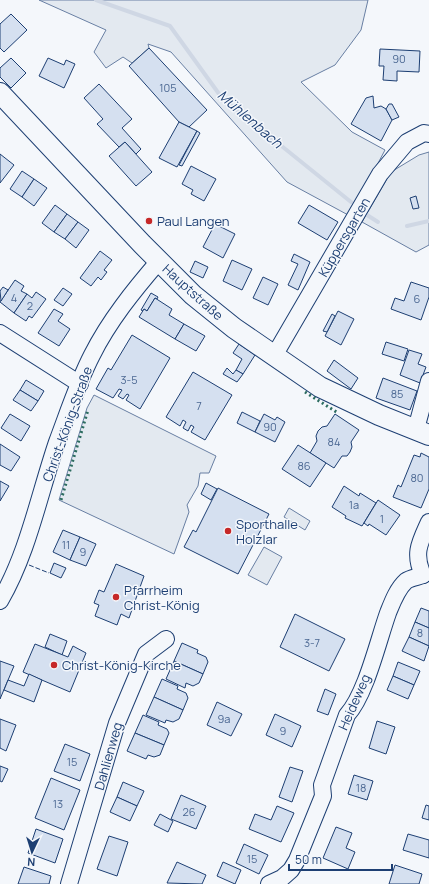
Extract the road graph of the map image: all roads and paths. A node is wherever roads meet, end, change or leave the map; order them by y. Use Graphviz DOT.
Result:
graph roads {
  1 [pos="0,93"];
  2 [pos="429,134"];
  3 [pos="159,261"];
  4 [pos="0,333"];
  5 [pos="274,356"];
  6 [pos="429,381"];
  7 [pos="80,384"];
  8 [pos="422,432"];
  9 [pos="429,522"];
  10 [pos="426,576"];
  11 [pos="0,601"];
  12 [pos="166,639"];
  13 [pos="69,884"];
  14 [pos="268,884"];
  1 -- 3 [label="main road, Hauptstraße"];
  2 -- 5 [label="street, Küppersgarten"];
  3 -- 5 [label="main road, Hauptstraße"];
  3 -- 7 [label="street, Christ-König-Straße"];
  4 -- 7 [label="street"];
  5 -- 8 [label="main road, Hauptstraße"];
  6 -- 8 [label="street"];
  7 -- 11 [label="street, Christ-König-Straße"];
  9 -- 10 [label="street, Heideweg"];
  10 -- 14 [label="street, Heideweg"];
  12 -- 13 [label="street, Dahlienweg"];
}
